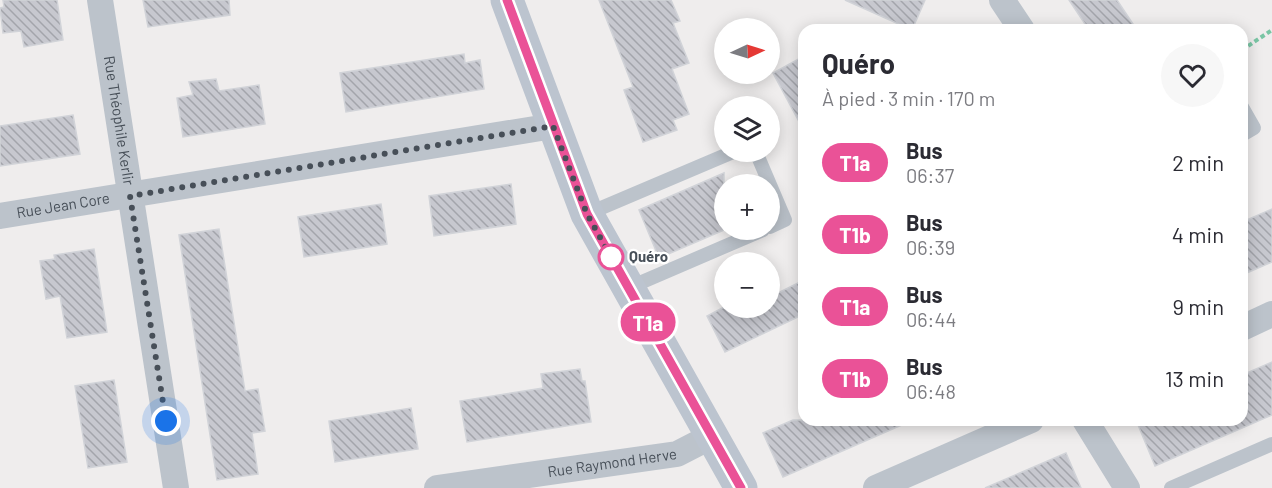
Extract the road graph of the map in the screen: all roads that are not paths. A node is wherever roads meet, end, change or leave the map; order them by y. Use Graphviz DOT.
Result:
graph roads {
  1 [pos="100,0"];
  2 [pos="507,0"];
  3 [pos="1002,0"];
  4 [pos="1018,24"];
  5 [pos="1248,118"];
  6 [pos="553,126"];
  7 [pos="1248,132"];
  8 [pos="714,160"];
  9 [pos="130,196"];
  10 [pos="780,208"];
  11 [pos="587,214"];
  12 [pos="0,216"];
  13 [pos="780,222"];
  14 [pos="740,240"];
  15 [pos="628,288"];
  16 [pos="1272,314"];
  17 [pos="1248,324"];
  18 [pos="1017,426"];
  19 [pos="1089,426"];
  20 [pos="712,436"];
  21 [pos="1272,444"];
  22 [pos="176,488"];
  23 [pos="436,488"];
  24 [pos="741,488"];
  25 [pos="876,488"];
  26 [pos="1127,488"];
  27 [pos="1171,488"];
  1 -- 9 [label="street, Rue Théophile Kerlir"];
  2 -- 6 [label="street"];
  3 -- 4 [label="street"];
  5 -- 7 [label="lane"];
  6 -- 9 [label="street, Rue Jean Core"];
  6 -- 11 [label="street"];
  8 -- 11 [label="lane"];
  9 -- 12 [label="street, Rue Jean Core"];
  9 -- 22 [label="street, Rue Théophile Kerlir"];
  10 -- 13 [label="lane"];
  11 -- 15 [label="street"];
  14 -- 15 [label="lane"];
  15 -- 20 [label="street"];
  16 -- 17 [label="street"];
  18 -- 25 [label="street"];
  19 -- 26 [label="street"];
  20 -- 23 [label="street, Rue Raymond Herve"];
  20 -- 24 [label="street"];
  21 -- 27 [label="lane"];
}
